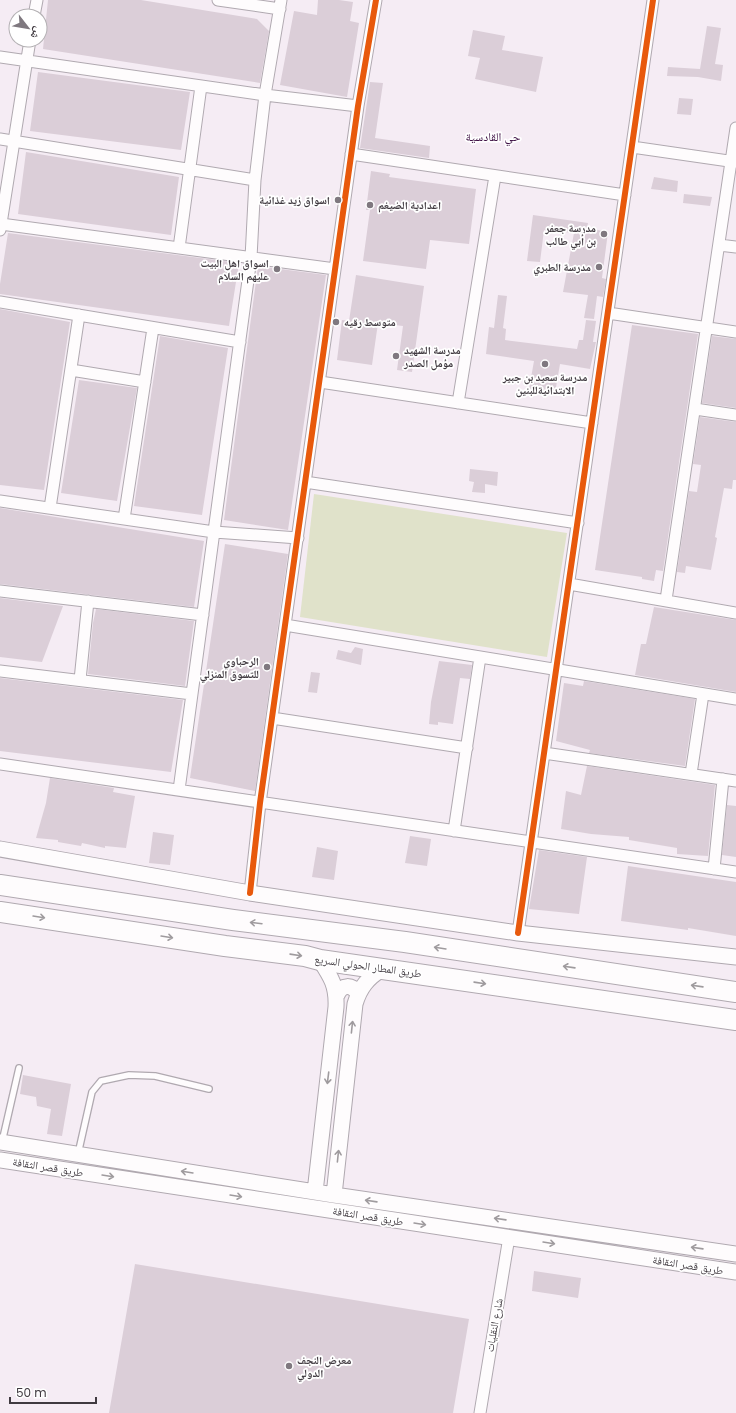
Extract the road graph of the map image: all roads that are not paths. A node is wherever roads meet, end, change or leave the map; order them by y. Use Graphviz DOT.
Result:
graph roads {
  1 [pos="218,0"];
  2 [pos="376,0"];
  3 [pos="653,0"];
  4 [pos="281,4"];
  5 [pos="29,48"];
  6 [pos="0,57"];
  7 [pos="27,61"];
  8 [pos="201,86"];
  9 [pos="265,95"];
  10 [pos="358,106"];
  11 [pos="736,128"];
  12 [pos="0,139"];
  13 [pos="14,141"];
  14 [pos="632,147"];
  15 [pos="351,154"];
  16 [pos="734,162"];
  17 [pos="190,169"];
  18 [pos="495,176"];
  19 [pos="255,180"];
  20 [pos="625,195"];
  21 [pos="0,227"];
  22 [pos="719,245"];
  23 [pos="736,247"];
  24 [pos="179,248"];
  25 [pos="252,258"];
  26 [pos="335,269"];
  27 [pos="0,302"];
  28 [pos="608,313"];
  29 [pos="79,315"];
  30 [pos="153,328"];
  31 [pos="707,328"];
  32 [pos="736,332"];
  33 [pos="240,342"];
  34 [pos="71,370"];
  35 [pos="145,382"];
  36 [pos="320,382"];
  37 [pos="458,403"];
  38 [pos="695,409"];
  39 [pos="736,415"];
  40 [pos="592,423"];
  41 [pos="306,482"];
  42 [pos="0,501"];
  43 [pos="50,508"];
  44 [pos="124,519"];
  45 [pos="578,523"];
  46 [pos="214,532"];
  47 [pos="298,538"];
  48 [pos="569,584"];
  49 [pos="0,591"];
  50 [pos="666,600"];
  51 [pos="88,601"];
  52 [pos="736,613"];
  53 [pos="203,615"];
  54 [pos="285,625"];
  55 [pos="480,657"];
  56 [pos="557,670"];
  57 [pos="0,671"];
  58 [pos="80,680"];
  59 [pos="192,694"];
  60 [pos="703,694"];
  61 [pos="736,699"];
  62 [pos="272,718"];
  63 [pos="466,748"];
  64 [pos="544,753"];
  65 [pos="0,764"];
  66 [pos="691,774"];
  67 [pos="723,779"];
  68 [pos="736,780"];
  69 [pos="179,790"];
  70 [pos="260,802"];
  71 [pos="454,831"];
  72 [pos="532,842"];
  73 [pos="0,849"];
  74 [pos="714,869"];
  75 [pos="736,872"];
  76 [pos="0,884"];
  77 [pos="250,893"];
  78 [pos="0,912"];
  79 [pos="518,934"];
  80 [pos="406,942"];
  81 [pos="469,952"];
  82 [pos="736,957"];
  83 [pos="320,960"];
  84 [pos="391,969"];
  85 [pos="460,980"];
  86 [pos="736,992"];
  87 [pos="358,994"];
  88 [pos="337,995"];
  89 [pos="736,1020"];
  90 [pos="19,1068"];
  91 [pos="209,1089"];
  92 [pos="1,1142"];
  93 [pos="78,1154"];
  94 [pos="0,1160"];
  95 [pos="315,1192"];
  96 [pos="334,1195"];
  97 [pos="509,1237"];
  98 [pos="736,1254"];
  99 [pos="736,1272"];
  100 [pos="480,1413"];
  1 -- 4 [label="street"];
  2 -- 10 [label="street"];
  3 -- 14 [label="street"];
  4 -- 9 [label="street"];
  5 -- 7 [label="street"];
  6 -- 7 [label="street"];
  7 -- 8 [label="street"];
  7 -- 13 [label="street"];
  8 -- 9 [label="street"];
  8 -- 17 [label="street"];
  9 -- 10 [label="street"];
  9 -- 19 [label="street"];
  10 -- 15 [label="street"];
  11 -- 16 [label="street"];
  12 -- 13 [label="street"];
  13 -- 17 [label="street"];
  13 -- 21 [label="street"];
  14 -- 16 [label="street"];
  14 -- 20 [label="street"];
  15 -- 18 [label="street"];
  15 -- 26 [label="street"];
  16 -- 22 [label="street"];
  17 -- 19 [label="street"];
  17 -- 24 [label="street"];
  18 -- 20 [label="street"];
  18 -- 37 [label="street"];
  19 -- 25 [label="street"];
  20 -- 28 [label="street"];
  21 -- 24 [label="street"];
  22 -- 23 [label="street"];
  22 -- 31 [label="street"];
  24 -- 25 [label="street"];
  25 -- 26 [label="street"];
  25 -- 33 [label="street"];
  26 -- 36 [label="street"];
  27 -- 29 [label="street"];
  28 -- 31 [label="street"];
  28 -- 40 [label="street"];
  29 -- 30 [label="street"];
  29 -- 34 [label="street"];
  30 -- 33 [label="street"];
  30 -- 35 [label="street"];
  31 -- 32 [label="street"];
  31 -- 38 [label="street"];
  33 -- 46 [label="street"];
  34 -- 35 [label="street"];
  34 -- 43 [label="street"];
  35 -- 44 [label="street"];
  36 -- 37 [label="street"];
  36 -- 41 [label="street"];
  37 -- 40 [label="street"];
  38 -- 39 [label="street"];
  38 -- 50 [label="street"];
  40 -- 45 [label="street"];
  41 -- 45 [label="street"];
  41 -- 47 [label="street"];
  42 -- 43 [label="street"];
  43 -- 44 [label="street"];
  44 -- 46 [label="street"];
  45 -- 48 [label="street"];
  46 -- 47 [label="street"];
  46 -- 53 [label="street"];
  47 -- 54 [label="street"];
  48 -- 50 [label="street"];
  48 -- 56 [label="street"];
  49 -- 51 [label="street"];
  50 -- 52 [label="street"];
  51 -- 53 [label="street"];
  51 -- 58 [label="street"];
  53 -- 59 [label="street"];
  54 -- 55 [label="street"];
  54 -- 62 [label="street"];
  55 -- 56 [label="street"];
  55 -- 63 [label="street"];
  56 -- 60 [label="street"];
  56 -- 64 [label="street"];
  57 -- 58 [label="street"];
  58 -- 59 [label="street"];
  59 -- 69 [label="street"];
  60 -- 61 [label="street"];
  60 -- 66 [label="street"];
  62 -- 63 [label="street"];
  62 -- 70 [label="street"];
  63 -- 71 [label="street"];
  64 -- 66 [label="street"];
  64 -- 72 [label="street"];
  65 -- 69 [label="street"];
  66 -- 67 [label="street"];
  67 -- 68 [label="street"];
  67 -- 74 [label="street"];
  69 -- 70 [label="street"];
  70 -- 71 [label="street"];
  70 -- 77 [label="street"];
  71 -- 72 [label="street"];
  72 -- 74 [label="street"];
  72 -- 79 [label="street"];
  73 -- 77 [label="street"];
  74 -- 75 [label="street"];
  80 -- 76 [label="highway, one-way"];
  77 -- 79 [label="street"];
  78 -- 83 [label="highway, طريق المطار الحولي السريع, one-way"];
  79 -- 82 [label="street"];
  81 -- 80 [label="highway, one-way"];
  80 -- 84 [label="highway"];
  81 -- 85 [label="highway"];
  86 -- 81 [label="highway, one-way"];
  83 -- 84 [label="highway, طريق المطار الحولي السريع"];
  83 -- 88 [label="street"];
  84 -- 85 [label="highway, طريق المطار الحولي السريع"];
  84 -- 87 [label="street"];
  85 -- 89 [label="highway, طريق المطار الحولي السريع, one-way"];
  87 -- 88 [label="street"];
  96 -- 87 [label="street, one-way"];
  88 -- 95 [label="street, one-way"];
  90 -- 92 [label="lane"];
  91 -- 93 [label="lane"];
  92 -- 93 [label="street, طريق قصر الثقافة"];
  95 -- 93 [label="street, طريق قصر الثقافة, one-way"];
  94 -- 97 [label="street, طريق قصر الثقافة, one-way"];
  95 -- 96 [label="street, طريق قصر الثقافة"];
  98 -- 96 [label="street, طريق قصر الثقافة, one-way"];
  97 -- 99 [label="street, طريق قصر الثقافة, one-way"];
  97 -- 100 [label="street, شارع النقليات"];
}
